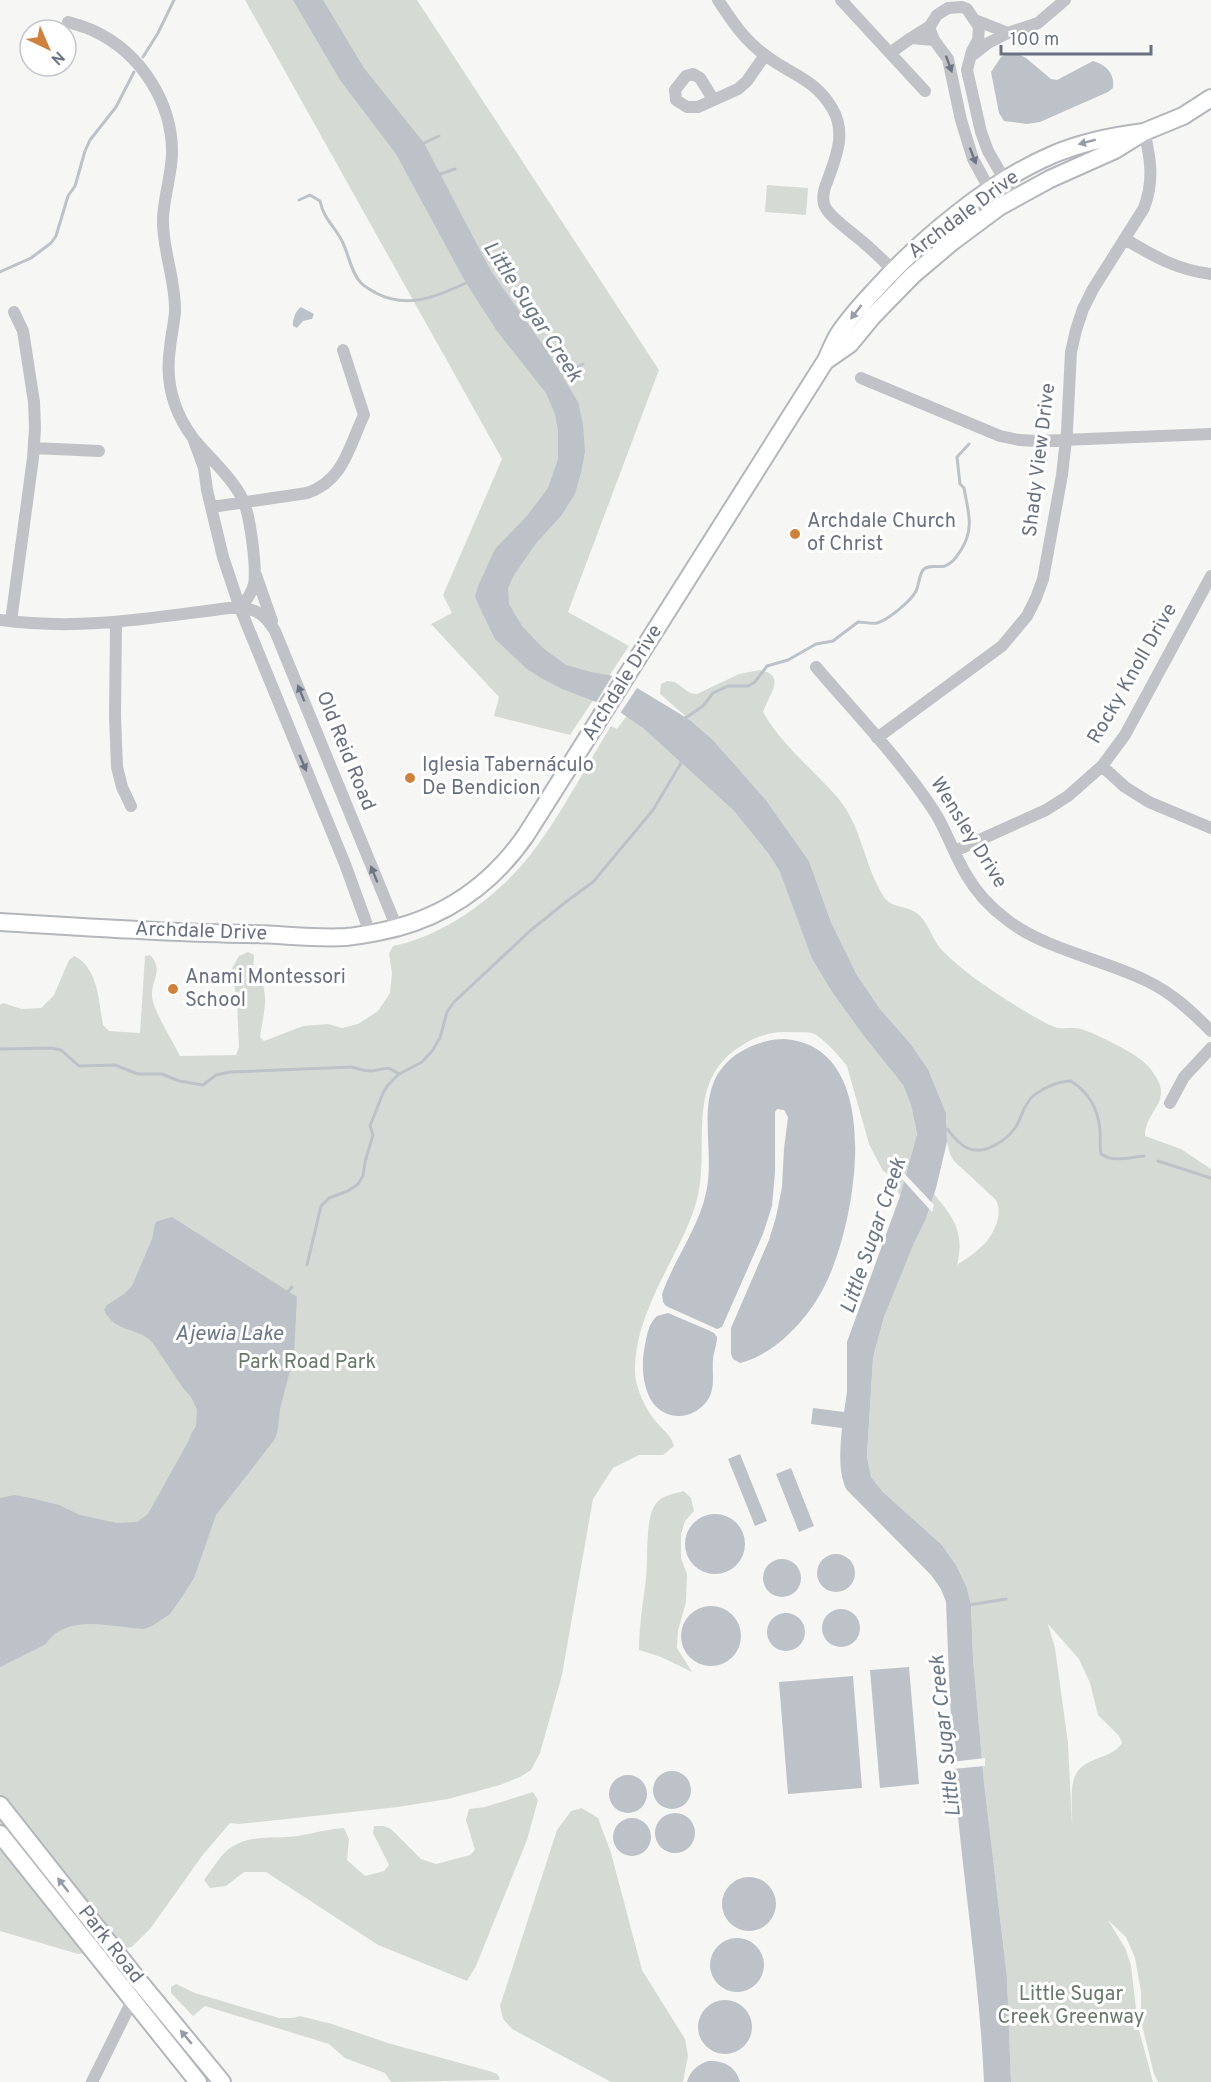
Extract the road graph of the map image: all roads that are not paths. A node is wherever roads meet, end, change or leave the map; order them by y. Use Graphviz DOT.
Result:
graph roads {
  1 [pos="718,0"];
  2 [pos="841,0"];
  3 [pos="1058,2"];
  4 [pos="948,5"];
  5 [pos="966,5"];
  6 [pos="975,20"];
  7 [pos="78,25"];
  8 [pos="930,26"];
  9 [pos="1008,33"];
  10 [pos="911,38"];
  11 [pos="934,40"];
  12 [pos="890,53"];
  13 [pos="765,56"];
  14 [pos="970,57"];
  15 [pos="926,91"];
  16 [pos="1211,98"];
  17 [pos="713,99"];
  18 [pos="978,116"];
  19 [pos="961,120"];
  20 [pos="1144,132"];
  21 [pos="1004,181"];
  22 [pos="989,191"];
  23 [pos="1015,198"];
  24 [pos="999,207"];
  25 [pos="1125,238"];
  26 [pos="893,270"];
  27 [pos="1211,274"];
  28 [pos="905,283"];
  29 [pos="14,312"];
  30 [pos="343,350"];
  31 [pos="826,360"];
  32 [pos="861,378"];
  33 [pos="1211,434"];
  34 [pos="193,438"];
  35 [pos="1066,440"];
  36 [pos="34,448"];
  37 [pos="99,451"];
  38 [pos="243,502"];
  39 [pos="212,507"];
  40 [pos="255,571"];
  41 [pos="1211,576"];
  42 [pos="240,608"];
  43 [pos="6,620"];
  44 [pos="116,623"];
  45 [pos="275,631"];
  46 [pos="816,667"];
  47 [pos="877,738"];
  48 [pos="1102,766"];
  49 [pos="132,806"];
  50 [pos="1211,828"];
  51 [pos="955,851"];
  52 [pos="0,922"];
  53 [pos="397,928"];
  54 [pos="370,933"];
  55 [pos="1211,1031"];
  56 [pos="1211,1048"];
  57 [pos="1170,1103"];
  58 [pos="0,1804"];
  59 [pos="0,1834"];
  60 [pos="138,1980"];
  61 [pos="132,1998"];
  62 [pos="92,2082"];
  63 [pos="198,2082"];
  64 [pos="222,2082"];
  1 -- 13 [label="street"];
  2 -- 12 [label="street"];
  3 -- 9 [label="street"];
  4 -- 5 [label="street"];
  4 -- 8 [label="street"];
  5 -- 6 [label="street"];
  6 -- 9 [label="street"];
  6 -- 14 [label="street"];
  7 -- 34 [label="street"];
  8 -- 10 [label="street"];
  8 -- 11 [label="street"];
  9 -- 14 [label="street"];
  10 -- 11 [label="street"];
  10 -- 12 [label="street"];
  11 -- 19 [label="street, one-way"];
  12 -- 15 [label="street"];
  13 -- 17 [label="street"];
  13 -- 26 [label="street"];
  14 -- 18 [label="street"];
  16 -- 20 [label="street, Archdale Drive"];
  18 -- 19 [label="street"];
  18 -- 21 [label="street"];
  19 -- 22 [label="street, one-way"];
  20 -- 21 [label="street, Archdale Drive, one-way"];
  20 -- 23 [label="street, Archdale Drive"];
  20 -- 25 [label="street, Shady View Drive"];
  21 -- 22 [label="street, Archdale Drive"];
  21 -- 23 [label="street"];
  22 -- 24 [label="street"];
  22 -- 26 [label="street, Archdale Drive"];
  23 -- 24 [label="street, Archdale Drive"];
  24 -- 28 [label="street, Archdale Drive"];
  25 -- 27 [label="street"];
  25 -- 35 [label="street, Shady View Drive"];
  26 -- 28 [label="street"];
  26 -- 31 [label="street, Archdale Drive, one-way"];
  28 -- 31 [label="street, Archdale Drive"];
  29 -- 36 [label="street"];
  30 -- 38 [label="street"];
  31 -- 53 [label="street, Archdale Drive"];
  32 -- 35 [label="street"];
  33 -- 35 [label="street"];
  34 -- 38 [label="street"];
  34 -- 39 [label="street"];
  35 -- 47 [label="street, Shady View Drive"];
  36 -- 37 [label="street"];
  36 -- 43 [label="street"];
  38 -- 39 [label="street"];
  38 -- 40 [label="street"];
  39 -- 42 [label="street"];
  40 -- 42 [label="street"];
  40 -- 45 [label="street"];
  41 -- 48 [label="street, Rocky Knoll Drive"];
  42 -- 44 [label="street, Old Reid Road"];
  42 -- 45 [label="street, Old Reid Road"];
  42 -- 54 [label="street, one-way"];
  43 -- 44 [label="street, Old Reid Road"];
  44 -- 49 [label="street"];
  53 -- 45 [label="street, Old Reid Road, one-way"];
  46 -- 47 [label="street, Wensley Drive"];
  47 -- 51 [label="street, Wensley Drive"];
  48 -- 50 [label="street"];
  48 -- 51 [label="street, Rocky Knoll Drive"];
  51 -- 55 [label="street, Wensley Drive"];
  52 -- 54 [label="street, Archdale Drive"];
  53 -- 54 [label="street, Archdale Drive"];
  56 -- 57 [label="street"];
  60 -- 58 [label="street, Park Road, one-way"];
  59 -- 61 [label="street, Park Road"];
  60 -- 61 [label="street"];
  64 -- 60 [label="street, Park Road, one-way"];
  61 -- 62 [label="street"];
  61 -- 63 [label="street, Park Road"];
}
